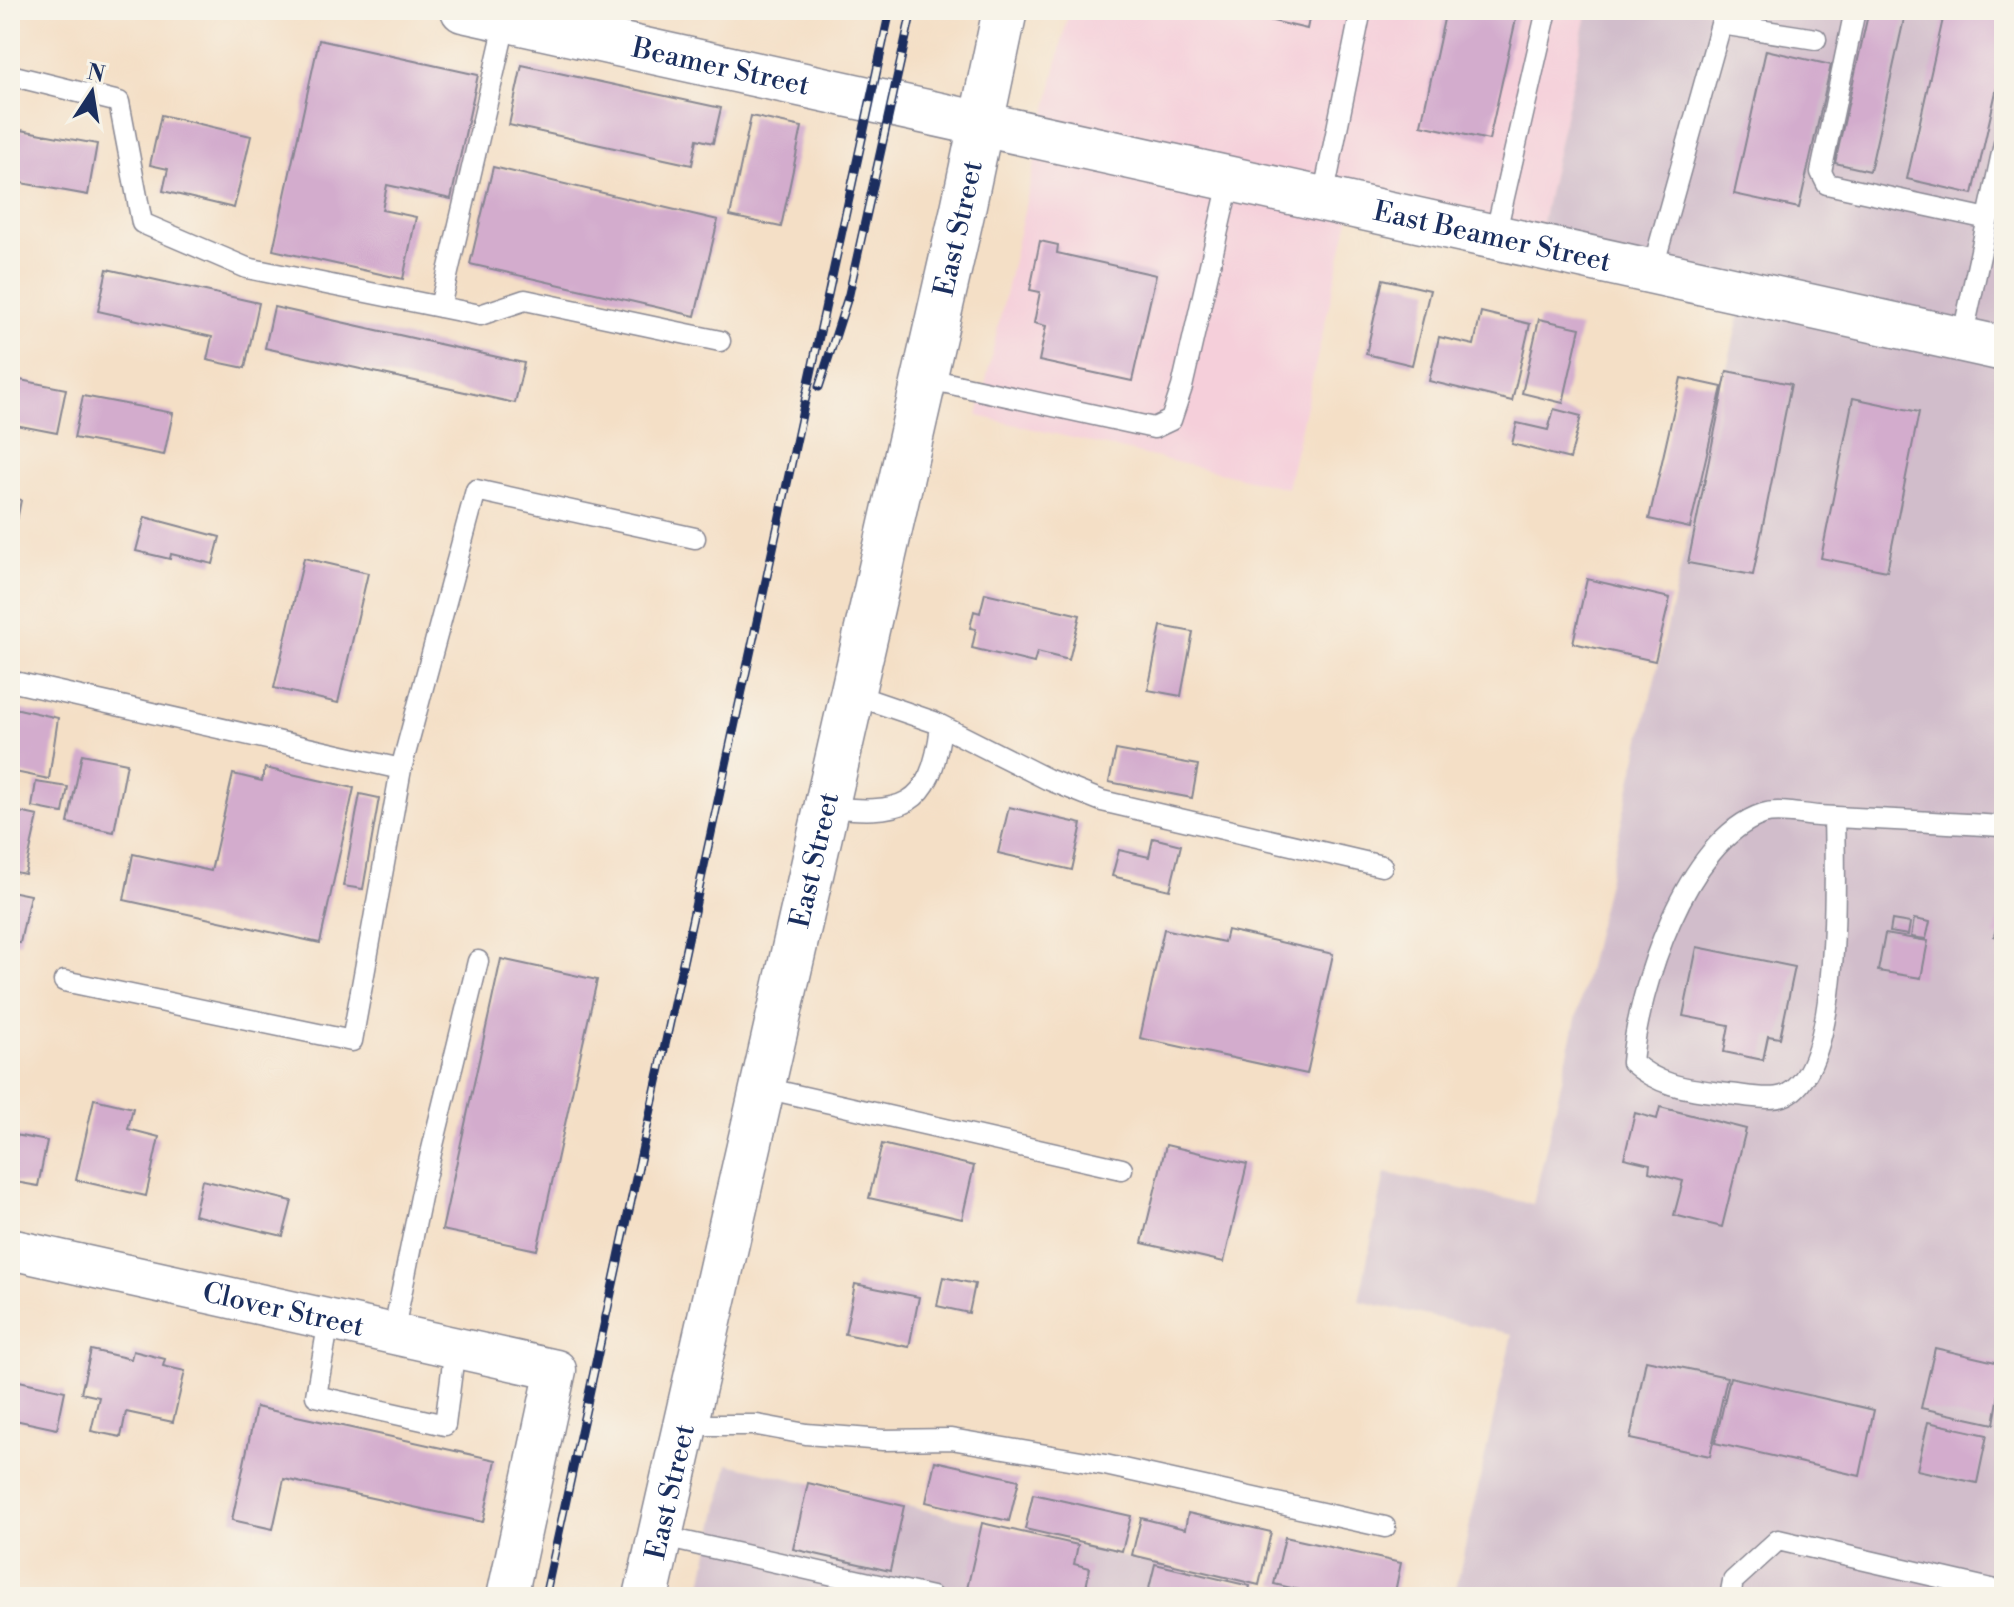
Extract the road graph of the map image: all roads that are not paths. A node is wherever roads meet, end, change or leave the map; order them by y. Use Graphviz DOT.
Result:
graph roads {
  1 [pos="463,10"];
  2 [pos="1005,10"];
  3 [pos="1361,10"];
  4 [pos="1547,10"];
  5 [pos="1855,10"];
  6 [pos="1723,17"];
  7 [pos="506,20"];
  8 [pos="1816,39"];
  9 [pos="10,75"];
  10 [pos="981,123"];
  11 [pos="2004,144"];
  12 [pos="1230,178"];
  13 [pos="1323,198"];
  14 [pos="1988,219"];
  15 [pos="1495,236"];
  16 [pos="1652,271"];
  17 [pos="440,307"];
  18 [pos="1962,339"];
  19 [pos="720,341"];
  20 [pos="2004,349"];
  21 [pos="924,378"];
  22 [pos="695,538"];
  23 [pos="10,681"];
  24 [pos="852,694"];
  25 [pos="941,726"];
  26 [pos="401,769"];
  27 [pos="825,807"];
  28 [pos="1834,817"];
  29 [pos="2004,827"];
  30 [pos="1382,866"];
  31 [pos="478,961"];
  32 [pos="64,981"];
  33 [pos="760,1087"];
  34 [pos="1122,1169"];
  35 [pos="10,1249"];
  36 [pos="329,1320"];
  37 [pos="393,1334"];
  38 [pos="455,1347"];
  39 [pos="684,1425"];
  40 [pos="1385,1527"];
  41 [pos="659,1536"];
  42 [pos="2004,1592"];
  43 [pos="507,1597"];
  44 [pos="646,1597"];
  45 [pos="932,1597"];
  46 [pos="1730,1597"];
  1 -- 7 [label="main road, Beamer Street"];
  2 -- 10 [label="main road, East Street"];
  3 -- 13 [label="lane"];
  4 -- 15 [label="lane"];
  5 -- 14 [label="lane"];
  6 -- 8 [label="lane"];
  6 -- 16 [label="lane"];
  7 -- 10 [label="main road, Beamer Street"];
  7 -- 17 [label="lane"];
  9 -- 17 [label="lane"];
  10 -- 12 [label="main road, East Beamer Street"];
  10 -- 21 [label="main road, East Street"];
  11 -- 14 [label="lane"];
  12 -- 13 [label="main road, East Beamer Street"];
  12 -- 21 [label="lane"];
  13 -- 15 [label="main road, East Beamer Street"];
  14 -- 18 [label="lane"];
  15 -- 16 [label="main road, East Beamer Street"];
  16 -- 18 [label="main road, East Beamer Street"];
  17 -- 19 [label="lane"];
  18 -- 20 [label="main road, East Beamer Street"];
  21 -- 24 [label="main road, East Street"];
  22 -- 26 [label="lane"];
  23 -- 26 [label="lane"];
  24 -- 25 [label="lane"];
  24 -- 27 [label="main road, East Street"];
  25 -- 27 [label="lane"];
  25 -- 30 [label="lane"];
  26 -- 32 [label="lane"];
  27 -- 33 [label="main road, East Street"];
  28 -- 28 [label="lane"];
  28 -- 29 [label="lane"];
  31 -- 37 [label="lane"];
  33 -- 34 [label="lane"];
  33 -- 39 [label="main road, East Street"];
  35 -- 36 [label="street, Clover Street"];
  36 -- 37 [label="street, Clover Street"];
  36 -- 38 [label="lane"];
  37 -- 38 [label="street, Clover Street"];
  38 -- 43 [label="street, Clover Street"];
  39 -- 40 [label="lane"];
  39 -- 41 [label="main road, East Street"];
  41 -- 44 [label="main road, East Street"];
  41 -- 45 [label="lane"];
  42 -- 46 [label="lane"];
}
